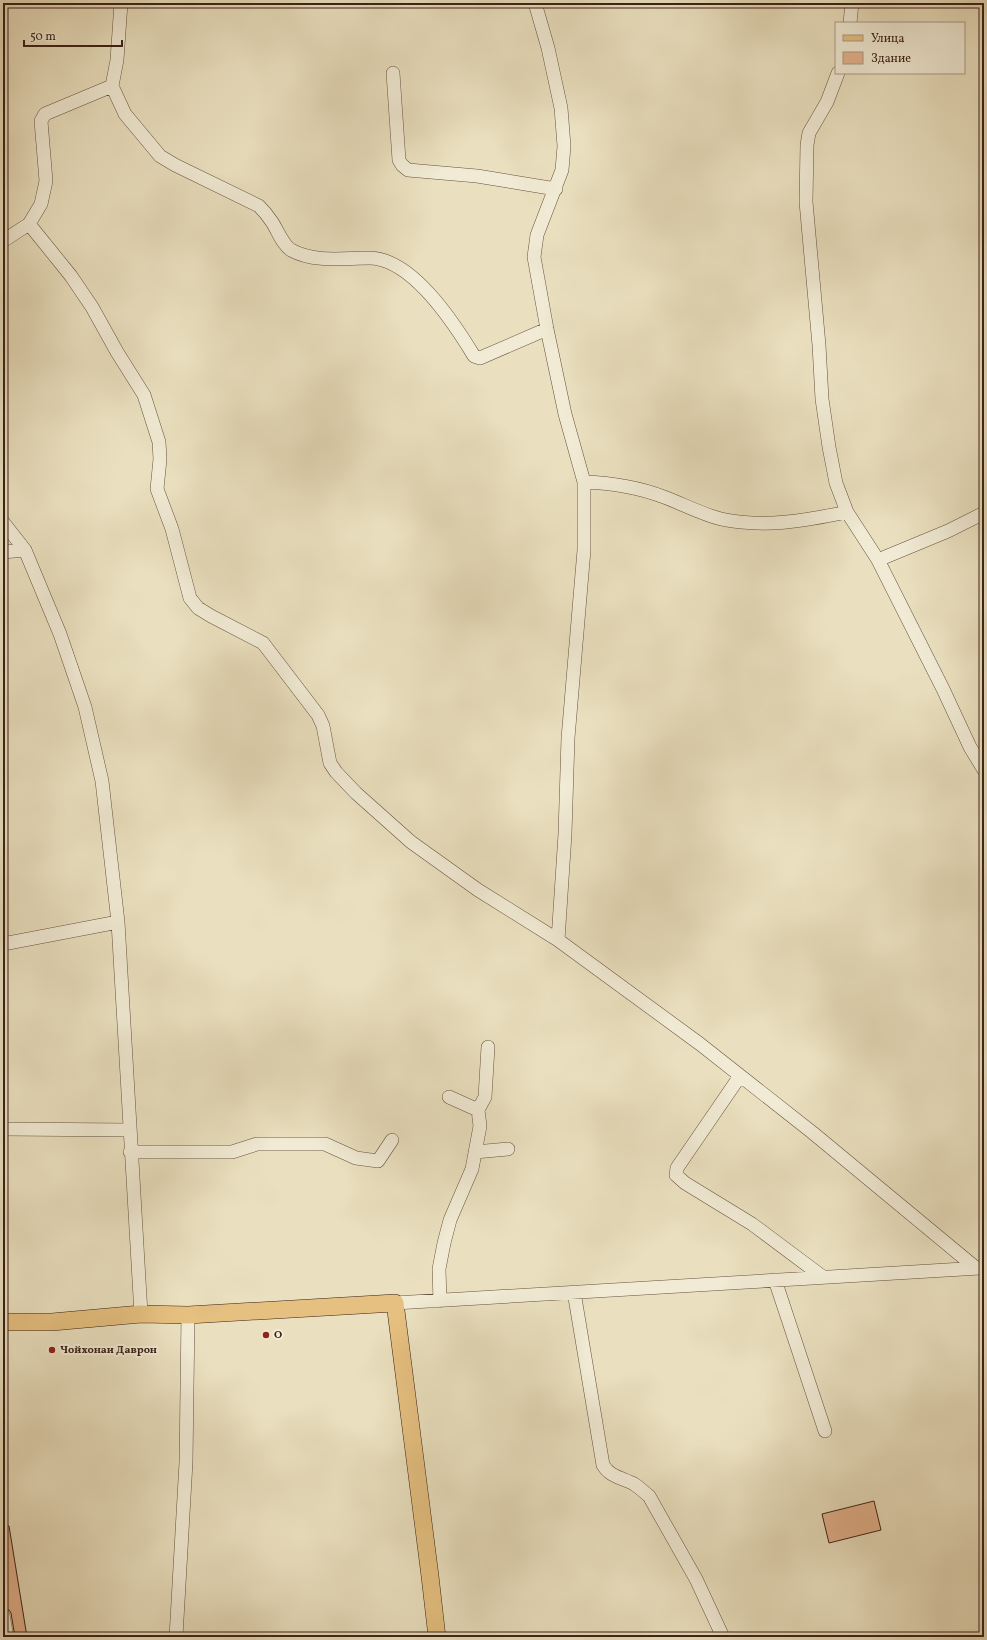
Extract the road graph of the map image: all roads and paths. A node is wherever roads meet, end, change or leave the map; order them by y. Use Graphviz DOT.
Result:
graph roads {
  1 [pos="121,3"];
  2 [pos="535,3"];
  3 [pos="852,3"];
  4 [pos="850,22"];
  5 [pos="393,73"];
  6 [pos="838,74"];
  7 [pos="112,86"];
  8 [pos="556,189"];
  9 [pos="29,224"];
  10 [pos="3,241"];
  11 [pos="546,329"];
  12 [pos="584,482"];
  13 [pos="847,512"];
  14 [pos="984,513"];
  15 [pos="3,522"];
  16 [pos="26,550"];
  17 [pos="3,552"];
  18 [pos="878,560"];
  19 [pos="984,770"];
  20 [pos="118,922"];
  21 [pos="558,940"];
  22 [pos="3,944"];
  23 [pos="488,1047"];
  24 [pos="740,1076"];
  25 [pos="449,1097"];
  26 [pos="478,1110"];
  27 [pos="3,1129"];
  28 [pos="129,1130"];
  29 [pos="392,1140"];
  30 [pos="508,1149"];
  31 [pos="130,1152"];
  32 [pos="475,1152"];
  33 [pos="980,1268"];
  34 [pos="823,1277"];
  35 [pos="775,1280"];
  36 [pos="574,1292"];
  37 [pos="440,1301"];
  38 [pos="395,1303"];
  39 [pos="141,1314"];
  40 [pos="188,1315"];
  41 [pos="3,1322"];
  42 [pos="825,1431"];
  43 [pos="3,1615"];
  44 [pos="7,1637"];
  45 [pos="176,1637"];
  46 [pos="436,1637"];
  47 [pos="723,1637"];
  1 -- 7 [label="street"];
  2 -- 8 [label="street"];
  3 -- 4 [label="street"];
  5 -- 8 [label="street"];
  6 -- 13 [label="street"];
  7 -- 9 [label="street"];
  7 -- 11 [label="street"];
  8 -- 11 [label="street"];
  9 -- 10 [label="street"];
  9 -- 21 [label="street"];
  11 -- 12 [label="street"];
  12 -- 13 [label="street"];
  12 -- 21 [label="street"];
  13 -- 18 [label="street"];
  14 -- 18 [label="street"];
  15 -- 16 [label="street"];
  16 -- 17 [label="street"];
  16 -- 20 [label="street"];
  18 -- 19 [label="street"];
  20 -- 22 [label="street"];
  20 -- 28 [label="street"];
  21 -- 24 [label="street"];
  23 -- 26 [label="street"];
  24 -- 33 [label="street"];
  24 -- 34 [label="street"];
  25 -- 26 [label="street"];
  26 -- 32 [label="street"];
  27 -- 28 [label="street"];
  28 -- 31 [label="street"];
  29 -- 31 [label="street"];
  30 -- 32 [label="street"];
  31 -- 39 [label="street"];
  32 -- 37 [label="street"];
  33 -- 34 [label="street"];
  34 -- 35 [label="street"];
  35 -- 36 [label="street"];
  35 -- 42 [label="street"];
  36 -- 37 [label="street"];
  36 -- 47 [label="street"];
  37 -- 38 [label="street"];
  38 -- 40 [label="main road"];
  38 -- 46 [label="main road"];
  39 -- 40 [label="main road"];
  39 -- 41 [label="main road"];
  40 -- 45 [label="street"];
  43 -- 44 [label="street"];
}
